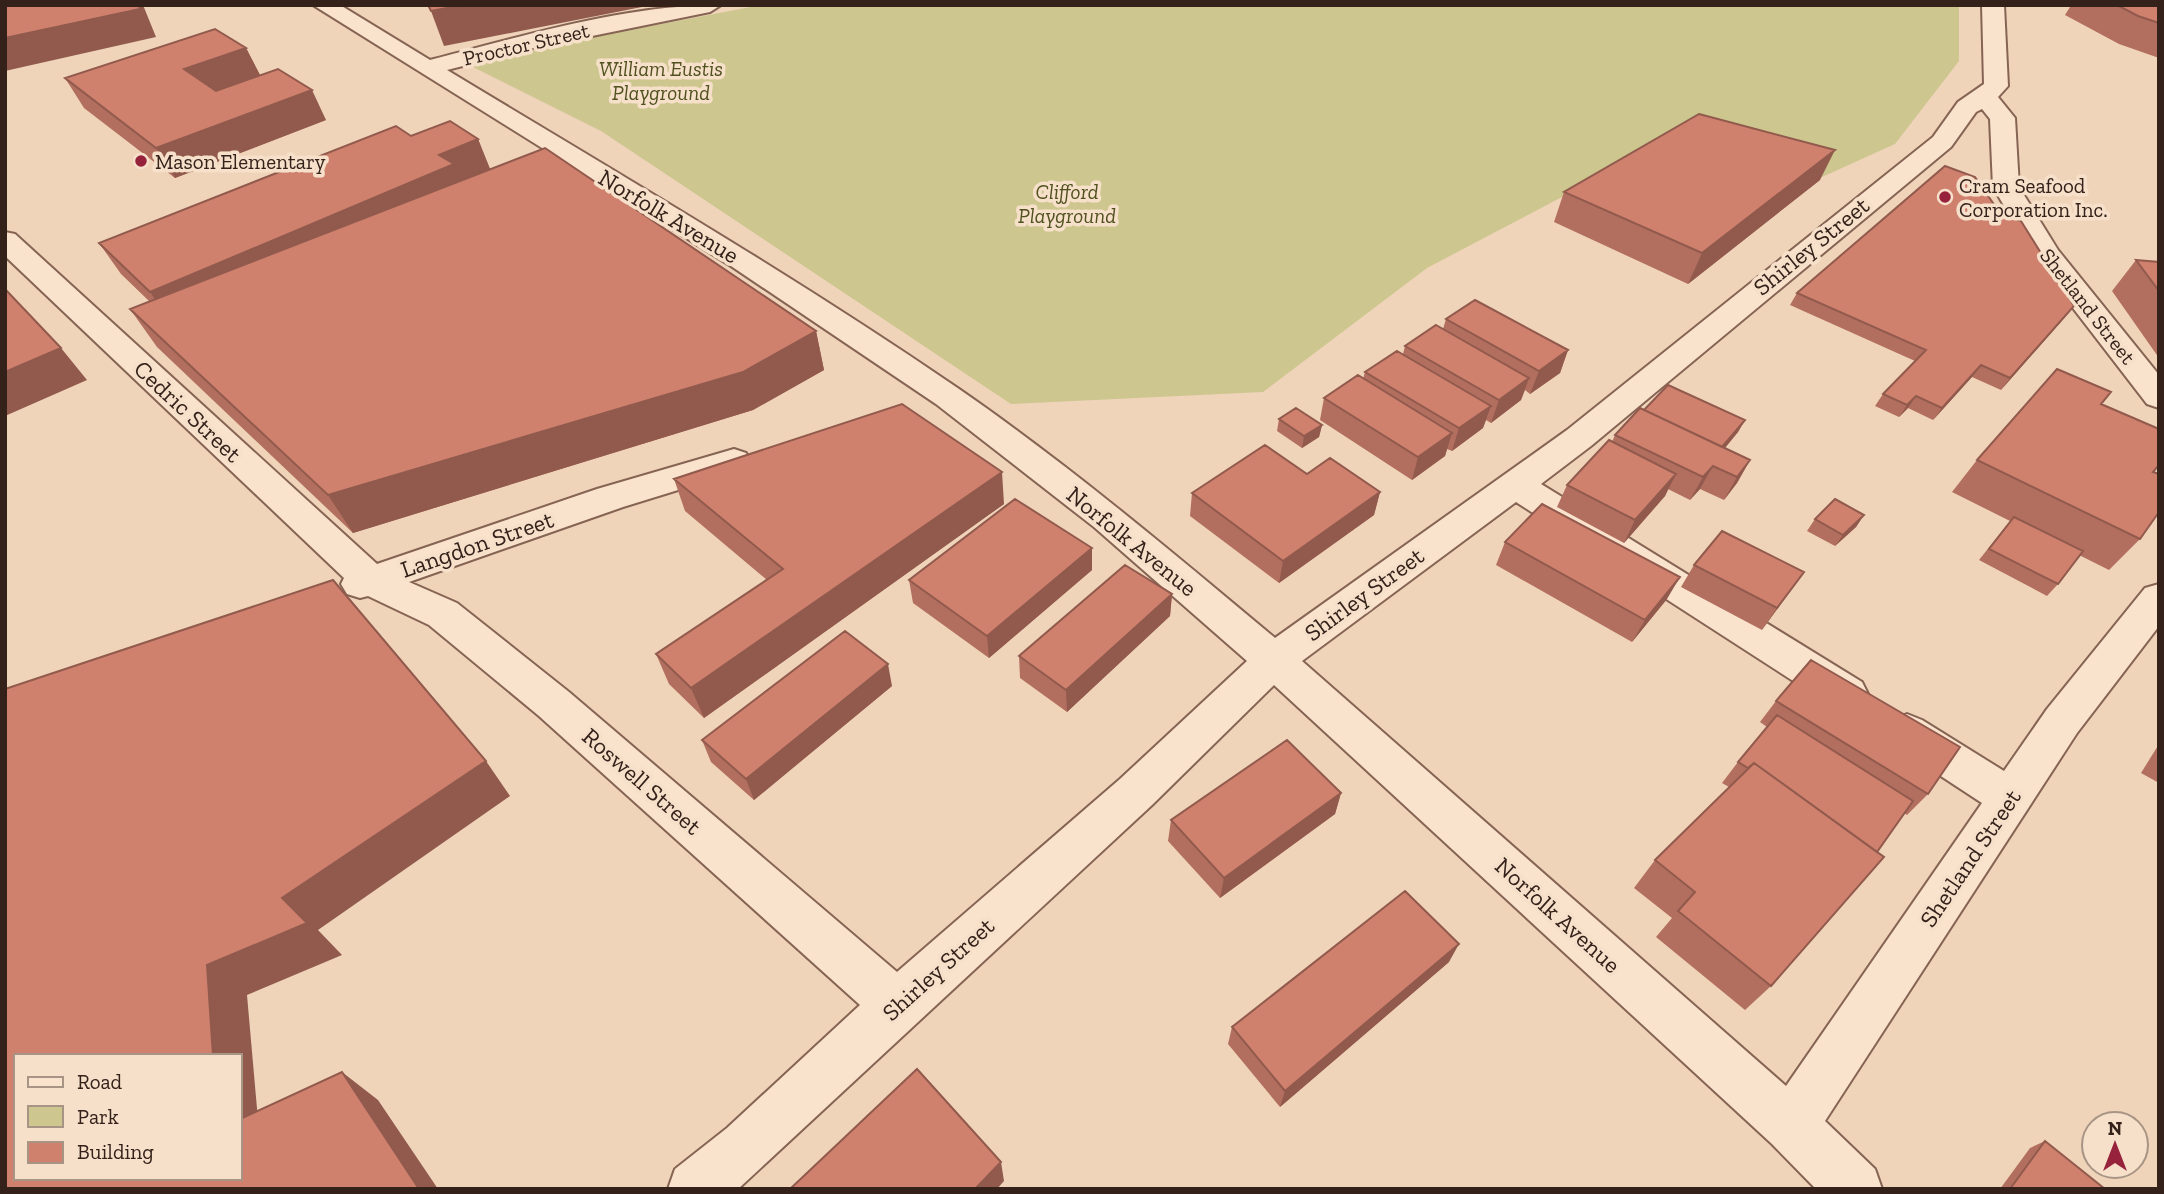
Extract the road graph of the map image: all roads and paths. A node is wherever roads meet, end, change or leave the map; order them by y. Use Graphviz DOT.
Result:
graph roads {
  1 [pos="324,5"];
  2 [pos="710,5"];
  3 [pos="1993,5"];
  4 [pos="426,68"];
  5 [pos="1985,97"];
  6 [pos="5,240"];
  7 [pos="948,397"];
  8 [pos="2159,397"];
  9 [pos="908,409"];
  10 [pos="766,451"];
  11 [pos="1515,484"];
  12 [pos="351,587"];
  13 [pos="2159,598"];
  14 [pos="1274,660"];
  15 [pos="2011,798"];
  16 [pos="897,1005"];
  17 [pos="1791,1125"];
  18 [pos="695,1189"];
  19 [pos="1855,1189"];
  1 -- 4 [label="street, Norfolk Avenue"];
  2 -- 4 [label="street, Proctor Street"];
  3 -- 5 [label="street, Shirley Street"];
  4 -- 7 [label="street, Norfolk Avenue"];
  5 -- 8 [label="street, Shetland Street"];
  5 -- 11 [label="street, Shirley Street"];
  6 -- 12 [label="street, Cedric Street"];
  7 -- 9 [label="street"];
  7 -- 14 [label="street, Norfolk Avenue"];
  10 -- 12 [label="street, Langdon Street"];
  11 -- 14 [label="street, Shirley Street"];
  11 -- 15 [label="street"];
  12 -- 16 [label="street, Roswell Street"];
  13 -- 15 [label="street, Shetland Street"];
  14 -- 16 [label="street, Shirley Street"];
  14 -- 17 [label="street, Norfolk Avenue"];
  15 -- 17 [label="street, Shetland Street"];
  16 -- 18 [label="street, Shirley Street"];
  17 -- 19 [label="street, Norfolk Avenue"];
}
